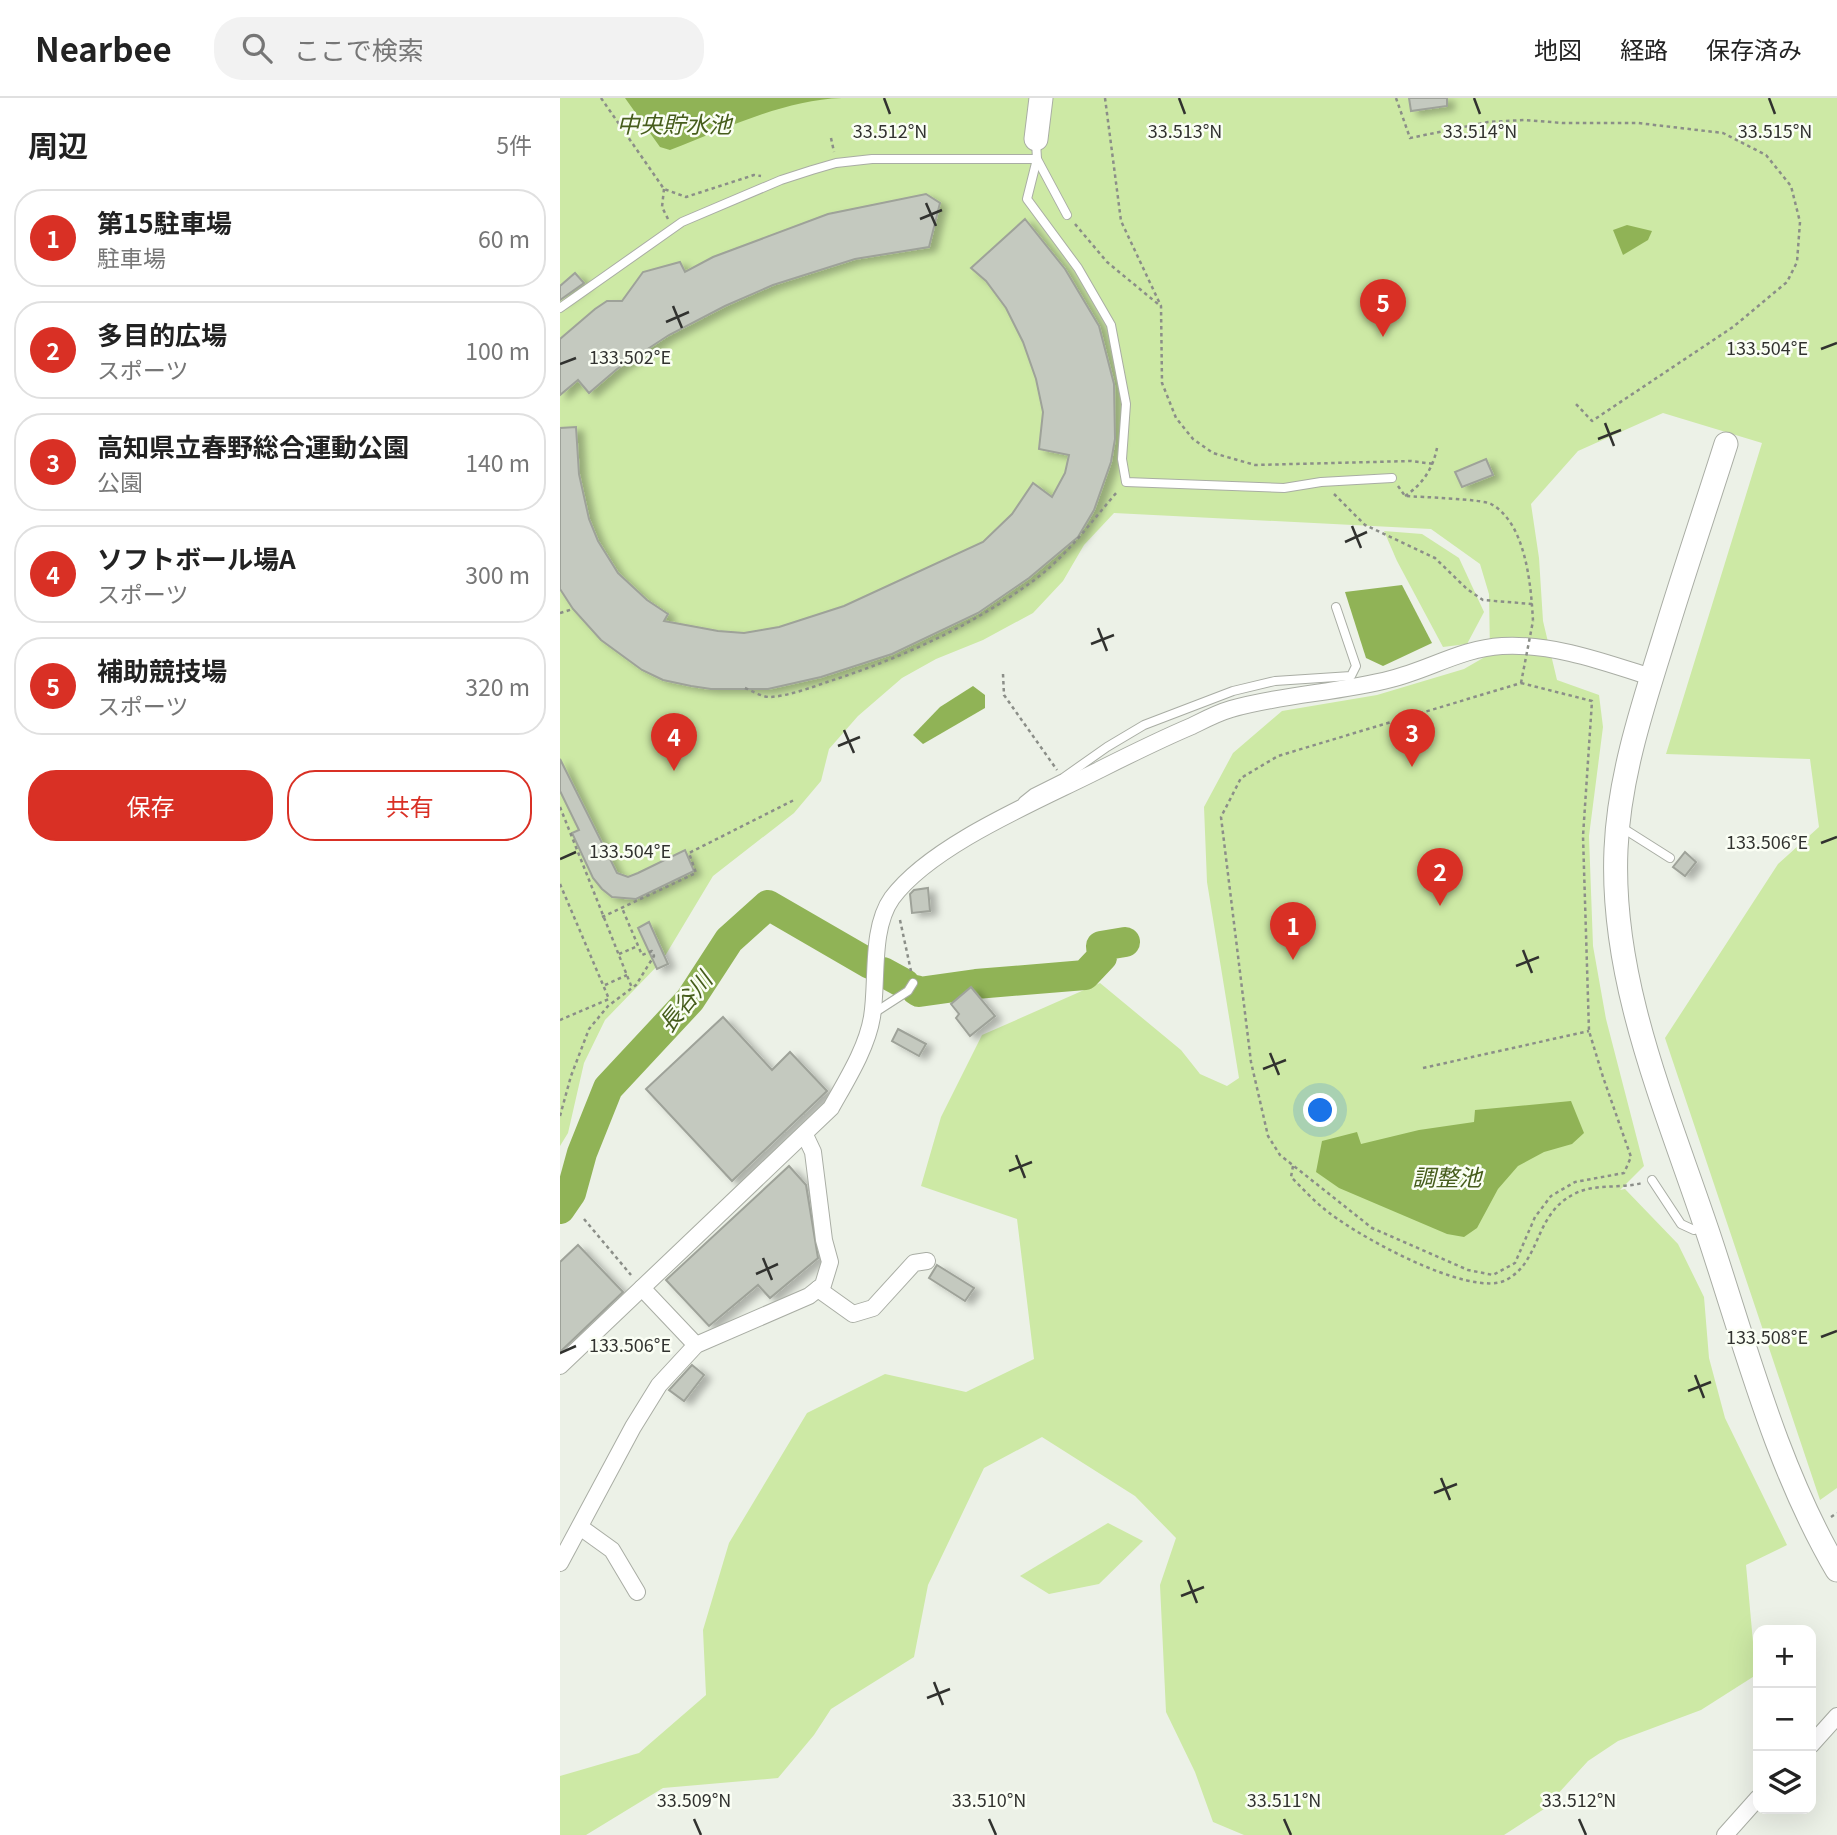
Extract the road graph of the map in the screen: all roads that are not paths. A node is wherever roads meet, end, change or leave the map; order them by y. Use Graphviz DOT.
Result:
graph roads {
  1 [pos="1041,98"];
  2 [pos="1036,149"];
  3 [pos="1067,215"];
  4 [pos="560,308"];
  5 [pos="1726,444"];
  6 [pos="1392,478"];
  7 [pos="1336,607"];
  8 [pos="1651,677"];
  9 [pos="1005,817"];
  10 [pos="1619,825"];
  11 [pos="1670,859"];
  12 [pos="913,983"];
  13 [pos="872,1014"];
  14 [pos="805,1135"];
  15 [pos="1652,1181"];
  16 [pos="1705,1225"];
  17 [pos="927,1261"];
  18 [pos="642,1287"];
  19 [pos="818,1289"];
  20 [pos="696,1345"];
  21 [pos="560,1366"];
  22 [pos="580,1527"];
  23 [pos="560,1563"];
  24 [pos="1837,1570"];
  25 [pos="637,1591"];
  26 [pos="1837,1716"];
  27 [pos="1816,1739"];
  28 [pos="1753,1804"];
  29 [pos="1725,1835"];
  1 -- 2 [label="street"];
  2 -- 3 [label="lane"];
  2 -- 4 [label="lane"];
  2 -- 6 [label="lane"];
  5 -- 8 [label="street"];
  7 -- 9 [label="lane"];
  8 -- 9 [label="street"];
  8 -- 10 [label="street"];
  9 -- 13 [label="street"];
  10 -- 11 [label="lane"];
  10 -- 16 [label="street"];
  12 -- 13 [label="lane"];
  13 -- 14 [label="street"];
  14 -- 18 [label="street"];
  14 -- 19 [label="street"];
  15 -- 16 [label="lane"];
  16 -- 24 [label="street"];
  17 -- 19 [label="street"];
  18 -- 20 [label="street"];
  18 -- 21 [label="street"];
  19 -- 20 [label="street"];
  20 -- 22 [label="street"];
  22 -- 23 [label="street"];
  22 -- 25 [label="street"];
  26 -- 27 [label="street"];
  28 -- 29 [label="street"];
}
